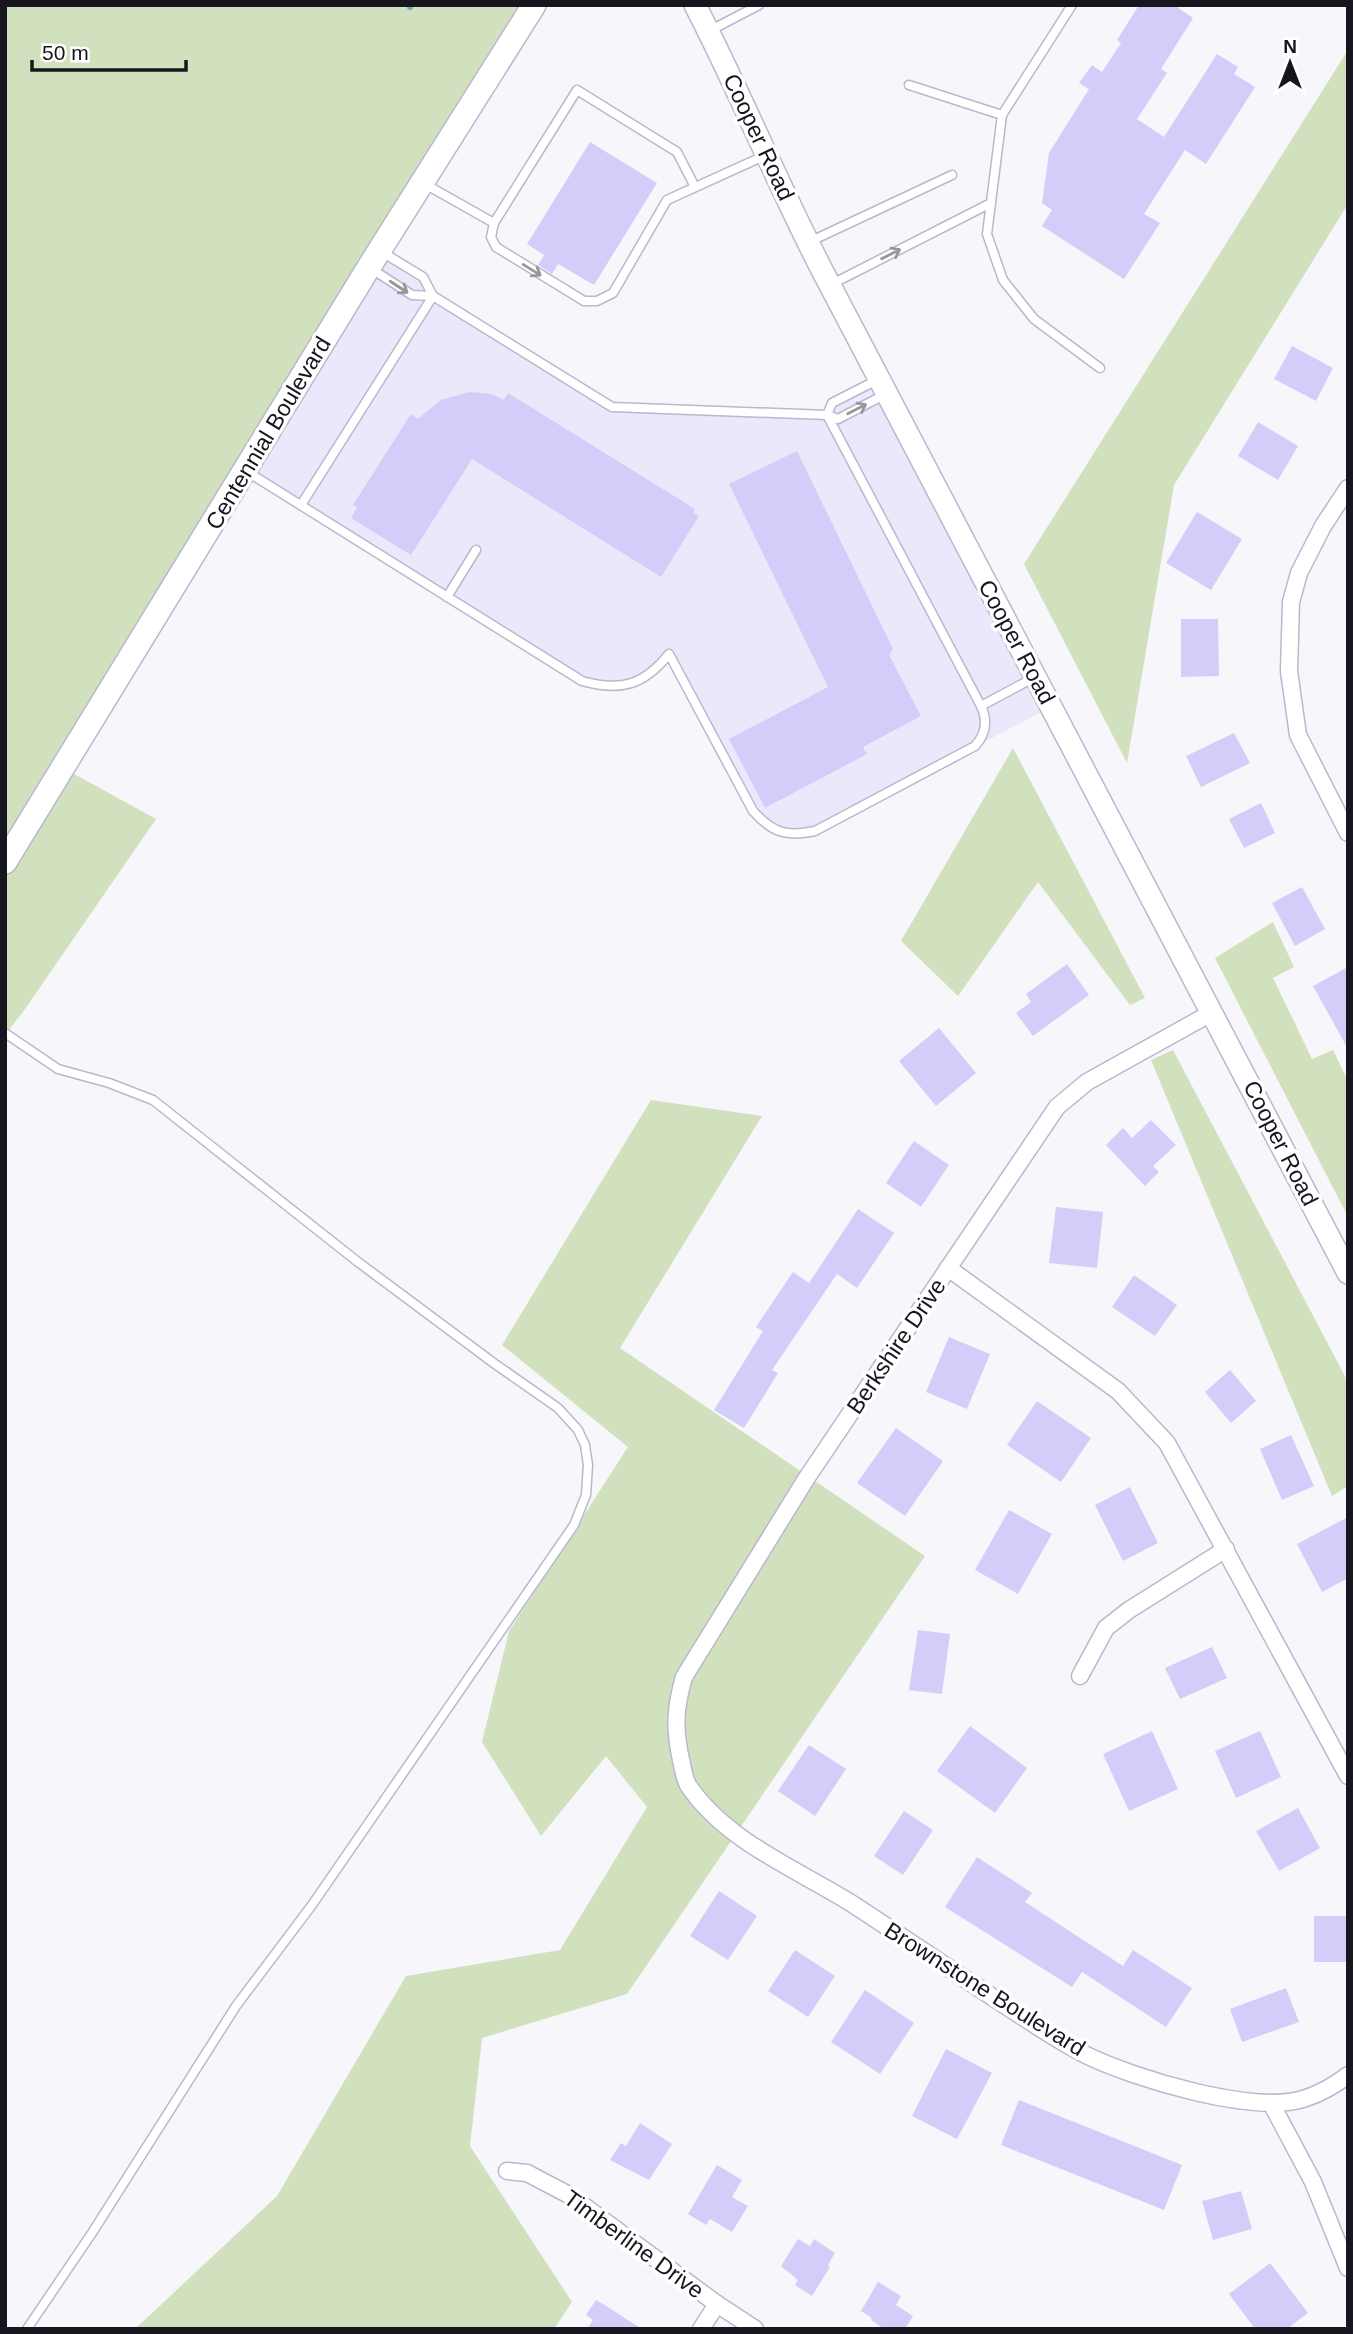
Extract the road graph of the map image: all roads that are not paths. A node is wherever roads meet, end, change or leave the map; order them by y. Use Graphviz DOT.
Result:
graph roads {
  1 [pos="534,5"];
  2 [pos="695,5"];
  3 [pos="759,5"];
  4 [pos="1072,5"];
  5 [pos="708,31"];
  6 [pos="909,85"];
  7 [pos="1002,115"];
  8 [pos="768,154"];
  9 [pos="952,176"];
  10 [pos="424,183"];
  11 [pos="695,187"];
  12 [pos="991,203"];
  13 [pos="494,223"];
  14 [pos="809,242"];
  15 [pos="374,259"];
  16 [pos="831,285"];
  17 [pos="433,296"];
  18 [pos="1100,368"];
  19 [pos="883,386"];
  20 [pos="827,415"];
  21 [pos="245,471"];
  22 [pos="1348,488"];
  23 [pos="301,505"];
  24 [pos="476,551"];
  25 [pos="447,597"];
  26 [pos="1035,677"];
  27 [pos="981,706"];
  28 [pos="1348,832"];
  29 [pos="5,862"];
  30 [pos="1213,1012"];
  31 [pos="5,1033"];
  32 [pos="948,1268"];
  33 [pos="1348,1273"];
  34 [pos="1226,1549"];
  35 [pos="1080,1676"];
  36 [pos="680,1753"];
  37 [pos="1348,1776"];
  38 [pos="1348,2076"];
  39 [pos="1271,2103"];
  40 [pos="508,2171"];
  41 [pos="1348,2268"];
  42 [pos="717,2304"];
  43 [pos="27,2329"];
  44 [pos="701,2329"];
  45 [pos="755,2329"];
  1 -- 10 [label="main road, Centennial Boulevard"];
  2 -- 5 [label="street, Cooper Road"];
  3 -- 5 [label="lane"];
  4 -- 7 [label="lane"];
  5 -- 8 [label="street, Cooper Road"];
  6 -- 7 [label="lane"];
  7 -- 12 [label="lane"];
  8 -- 11 [label="lane"];
  8 -- 14 [label="street, Cooper Road"];
  9 -- 14 [label="lane"];
  10 -- 13 [label="lane"];
  10 -- 15 [label="main road, Centennial Boulevard"];
  13 -- 11 [label="lane, one-way"];
  11 -- 13 [label="lane"];
  16 -- 12 [label="lane, one-way"];
  12 -- 18 [label="lane"];
  14 -- 16 [label="street, Cooper Road"];
  15 -- 17 [label="lane, one-way"];
  15 -- 17 [label="lane"];
  15 -- 21 [label="main road, Centennial Boulevard"];
  16 -- 19 [label="street, Cooper Road"];
  17 -- 20 [label="lane"];
  17 -- 23 [label="lane"];
  19 -- 20 [label="lane"];
  20 -- 19 [label="lane, one-way"];
  19 -- 26 [label="street, Cooper Road"];
  20 -- 27 [label="lane"];
  21 -- 23 [label="lane"];
  21 -- 29 [label="main road, Centennial Boulevard"];
  22 -- 28 [label="street"];
  23 -- 25 [label="lane"];
  24 -- 25 [label="lane"];
  25 -- 27 [label="lane"];
  26 -- 27 [label="lane"];
  26 -- 30 [label="street, Cooper Road"];
  30 -- 32 [label="street, Berkshire Drive"];
  30 -- 33 [label="street, Cooper Road"];
  31 -- 43 [label="lane"];
  32 -- 34 [label="street"];
  32 -- 36 [label="street, Berkshire Drive"];
  34 -- 35 [label="street"];
  34 -- 37 [label="street"];
  36 -- 39 [label="street, Brownstone Boulevard"];
  38 -- 39 [label="street, Brownstone Boulevard"];
  39 -- 41 [label="street"];
  40 -- 42 [label="street, Timberline Drive"];
  42 -- 44 [label="street"];
  42 -- 45 [label="street, Timberline Drive"];
}
